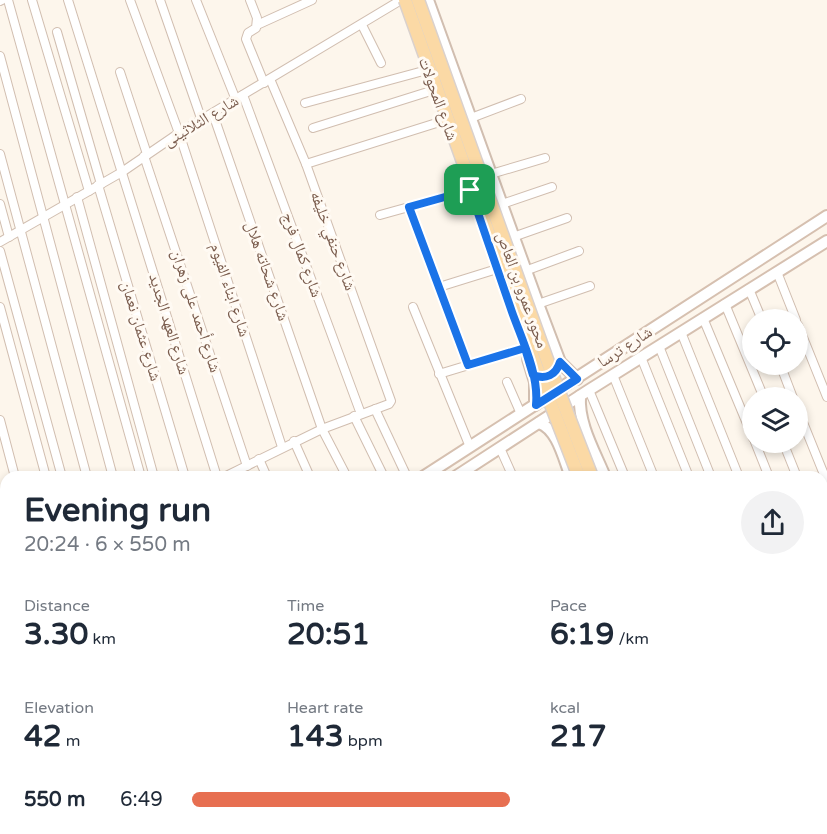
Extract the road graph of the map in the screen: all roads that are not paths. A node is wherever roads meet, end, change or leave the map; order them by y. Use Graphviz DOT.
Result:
graph roads {
  1 [pos="8,0"];
  2 [pos="32,0"];
  3 [pos="68,0"];
  4 [pos="130,0"];
  5 [pos="160,0"];
  6 [pos="196,0"];
  7 [pos="250,0"];
  8 [pos="312,0"];
  9 [pos="402,0"];
  10 [pos="418,0"];
  11 [pos="428,0"];
  12 [pos="257,25"];
  13 [pos="362,25"];
  14 [pos="57,32"];
  15 [pos="0,56"];
  16 [pos="381,63"];
  17 [pos="427,70"];
  18 [pos="120,72"];
  19 [pos="267,81"];
  20 [pos="434,90"];
  21 [pos="240,98"];
  22 [pos="521,99"];
  23 [pos="305,103"];
  24 [pos="213,114"];
  25 [pos="471,118"];
  26 [pos="446,120"];
  27 [pos="202,121"];
  28 [pos="313,128"];
  29 [pos="179,133"];
  30 [pos="0,154"];
  31 [pos="146,155"];
  32 [pos="545,158"];
  33 [pos="306,164"];
  34 [pos="122,172"];
  35 [pos="491,174"];
  36 [pos="99,184"];
  37 [pos="552,187"];
  38 [pos="470,190"];
  39 [pos="89,191"];
  40 [pos="77,197"];
  41 [pos="0,204"];
  42 [pos="65,204"];
  43 [pos="502,204"];
  44 [pos="409,207"];
  45 [pos="380,215"];
  46 [pos="827,216"];
  47 [pos="43,217"];
  48 [pos="567,218"];
  49 [pos="21,230"];
  50 [pos="9,237"];
  51 [pos="513,237"];
  52 [pos="827,241"];
  53 [pos="0,242"];
  54 [pos="0,251"];
  55 [pos="579,251"];
  56 [pos="497,269"];
  57 [pos="525,271"];
  58 [pos="777,272"];
  59 [pos="590,286"];
  60 [pos="439,287"];
  61 [pos="749,289"];
  62 [pos="538,304"];
  63 [pos="725,304"];
  64 [pos="413,307"];
  65 [pos="0,308"];
  66 [pos="757,309"];
  67 [pos="792,309"];
  68 [pos="703,318"];
  69 [pos="681,332"];
  70 [pos="659,346"];
  71 [pos="525,348"];
  72 [pos="808,350"];
  73 [pos="641,357"];
  74 [pos="560,362"];
  75 [pos="468,365"];
  76 [pos="439,374"];
  77 [pos="533,375"];
  78 [pos="614,375"];
  79 [pos="577,379"];
  80 [pos="507,382"];
  81 [pos="759,387"];
  82 [pos="585,393"];
  83 [pos="827,397"];
  84 [pos="536,405"];
  85 [pos="375,409"];
  86 [pos="742,412"];
  87 [pos="521,414"];
  88 [pos="358,415"];
  89 [pos="0,420"];
  90 [pos="583,422"];
  91 [pos="539,423"];
  92 [pos="322,429"];
  93 [pos="808,435"];
  94 [pos="554,436"];
  95 [pos="294,441"];
  96 [pos="282,447"];
  97 [pos="470,447"];
  98 [pos="500,448"];
  99 [pos="759,453"];
  100 [pos="787,453"];
  101 [pos="259,459"];
  102 [pos="247,466"];
  103 [pos="13,471"];
  104 [pos="44,471"];
  105 [pos="60,471"];
  106 [pos="85,471"];
  107 [pos="111,471"];
  108 [pos="139,471"];
  109 [pos="152,471"];
  110 [pos="183,471"];
  111 [pos="215,471"];
  112 [pos="239,471"];
  113 [pos="264,471"];
  114 [pos="307,471"];
  115 [pos="344,471"];
  116 [pos="381,471"];
  117 [pos="404,471"];
  118 [pos="432,471"];
  119 [pos="472,471"];
  120 [pos="510,471"];
  121 [pos="569,471"];
  122 [pos="577,471"];
  123 [pos="590,471"];
  124 [pos="603,471"];
  125 [pos="622,471"];
  126 [pos="652,471"];
  127 [pos="687,471"];
  128 [pos="709,471"];
  129 [pos="738,471"];
  130 [pos="767,471"];
  131 [pos="795,471"];
  132 [pos="823,471"];
  1 -- 42 [label="street"];
  2 -- 39 [label="street"];
  3 -- 34 [label="street, شارع العهد الجديد"];
  4 -- 29 [label="street, شارع ابناء الفيوم"];
  5 -- 27 [label="street"];
  6 -- 21 [label="street, شارع كمال فرج"];
  7 -- 12 [label="street"];
  8 -- 12 [label="street"];
  9 -- 13 [label="street, شارع الثلاثينى"];
  9 -- 17 [label="street, شارع المحولات"];
  9 -- 122 [label="main road, محور عمرو بن العاص, bridge"];
  10 -- 123 [label="main road, محور عمرو بن العاص, bridge"];
  11 -- 25 [label="street, شارع المحولات"];
  12 -- 19 [label="street, شارع حنفي خليفه"];
  13 -- 16 [label="street"];
  13 -- 19 [label="street, شارع الثلاثينى"];
  14 -- 36 [label="street, شارع عثمان نعمان"];
  15 -- 47 [label="street"];
  17 -- 20 [label="street, شارع المحولات"];
  17 -- 23 [label="street"];
  18 -- 31 [label="street, شارع أحمد على زهران"];
  19 -- 21 [label="street, شارع الثلاثينى"];
  19 -- 33 [label="street, شارع حنفي خليفه"];
  20 -- 26 [label="street, شارع المحولات"];
  20 -- 28 [label="street"];
  21 -- 24 [label="street, شارع الثلاثينى"];
  21 -- 88 [label="street, شارع كمال فرج"];
  22 -- 25 [label="street"];
  24 -- 27 [label="street, شارع الثلاثينى"];
  24 -- 92 [label="street, شارع شحاته هلال"];
  25 -- 35 [label="street, شارع المحولات"];
  26 -- 33 [label="street"];
  26 -- 38 [label="street, شارع المحولات"];
  27 -- 29 [label="street, شارع الثلاثينى"];
  29 -- 31 [label="street, شارع الثلاثينى"];
  29 -- 96 [label="street, شارع ابناء الفيوم"];
  30 -- 49 [label="street"];
  31 -- 34 [label="street, شارع الثلاثينى"];
  31 -- 102 [label="street, شارع أحمد على زهران"];
  32 -- 35 [label="street"];
  33 -- 85 [label="street, شارع حنفي خليفه"];
  34 -- 36 [label="street, شارع الثلاثينى"];
  34 -- 111 [label="street, شارع العهد الجديد"];
  35 -- 43 [label="street, شارع المحولات"];
  36 -- 39 [label="street, شارع الثلاثينى"];
  36 -- 110 [label="street, شارع عثمان نعمان"];
  37 -- 43 [label="street"];
  38 -- 44 [label="street"];
  38 -- 56 [label="street, شارع المحولات"];
  39 -- 40 [label="street, شارع الثلاثينى"];
  40 -- 42 [label="street, شارع الثلاثينى"];
  40 -- 109 [label="street"];
  41 -- 50 [label="street"];
  42 -- 47 [label="street, شارع الثلاثينى"];
  42 -- 108 [label="street"];
  43 -- 51 [label="street, شارع المحولات"];
  44 -- 45 [label="street"];
  44 -- 60 [label="street"];
  46 -- 79 [label="street, شارع ترسا"];
  47 -- 49 [label="street, شارع الثلاثينى"];
  47 -- 107 [label="street"];
  48 -- 51 [label="street"];
  49 -- 50 [label="street, شارع الثلاثينى"];
  49 -- 106 [label="street"];
  50 -- 53 [label="street, شارع الثلاثينى"];
  51 -- 57 [label="street, شارع المحولات"];
  52 -- 58 [label="street, شارع ترسا"];
  54 -- 105 [label="street"];
  55 -- 57 [label="street"];
  56 -- 60 [label="street"];
  56 -- 71 [label="street, شارع المحولات"];
  57 -- 62 [label="street, شارع المحولات"];
  58 -- 61 [label="street, شارع ترسا"];
  58 -- 67 [label="street"];
  59 -- 62 [label="street"];
  60 -- 75 [label="street"];
  61 -- 63 [label="street, شارع ترسا"];
  61 -- 66 [label="street"];
  62 -- 74 [label="street, شارع المحولات"];
  63 -- 68 [label="street, شارع ترسا"];
  63 -- 81 [label="street"];
  64 -- 76 [label="street"];
  65 -- 104 [label="street"];
  68 -- 69 [label="street, شارع ترسا"];
  68 -- 86 [label="street"];
  69 -- 70 [label="street, شارع ترسا"];
  69 -- 129 [label="street"];
  70 -- 73 [label="street, شارع ترسا"];
  70 -- 128 [label="street"];
  71 -- 75 [label="street"];
  71 -- 77 [label="street, شارع المحولات"];
  72 -- 83 [label="street"];
  73 -- 78 [label="street, شارع ترسا"];
  73 -- 127 [label="street"];
  74 -- 77 [label="street"];
  74 -- 79 [label="street, شارع المحولات"];
  75 -- 76 [label="street"];
  76 -- 97 [label="street"];
  77 -- 84 [label="street, شارع المحولات"];
  78 -- 82 [label="street, شارع ترسا"];
  78 -- 126 [label="street"];
  79 -- 84 [label="street, شارع ترسا"];
  80 -- 87 [label="street"];
  82 -- 90 [label="street"];
  82 -- 91 [label="street, شارع ترسا"];
  82 -- 125 [label="street"];
  84 -- 87 [label="street, شارع ترسا"];
  85 -- 88 [label="street"];
  85 -- 117 [label="street"];
  87 -- 97 [label="street, شارع ترسا"];
  88 -- 92 [label="street"];
  88 -- 116 [label="street, شارع كمال فرج"];
  89 -- 103 [label="street"];
  90 -- 94 [label="street"];
  90 -- 124 [label="street"];
  91 -- 94 [label="street"];
  91 -- 98 [label="street, شارع ترسا"];
  92 -- 95 [label="street"];
  92 -- 115 [label="street, شارع شحاته هلال"];
  93 -- 132 [label="street"];
  94 -- 121 [label="street"];
  95 -- 96 [label="street"];
  95 -- 114 [label="street"];
  96 -- 101 [label="street"];
  97 -- 118 [label="street, شارع ترسا"];
  98 -- 119 [label="street, شارع ترسا"];
  98 -- 120 [label="street"];
  99 -- 130 [label="street"];
  100 -- 131 [label="street"];
  101 -- 102 [label="street"];
  101 -- 113 [label="street"];
  102 -- 112 [label="street"];
}
